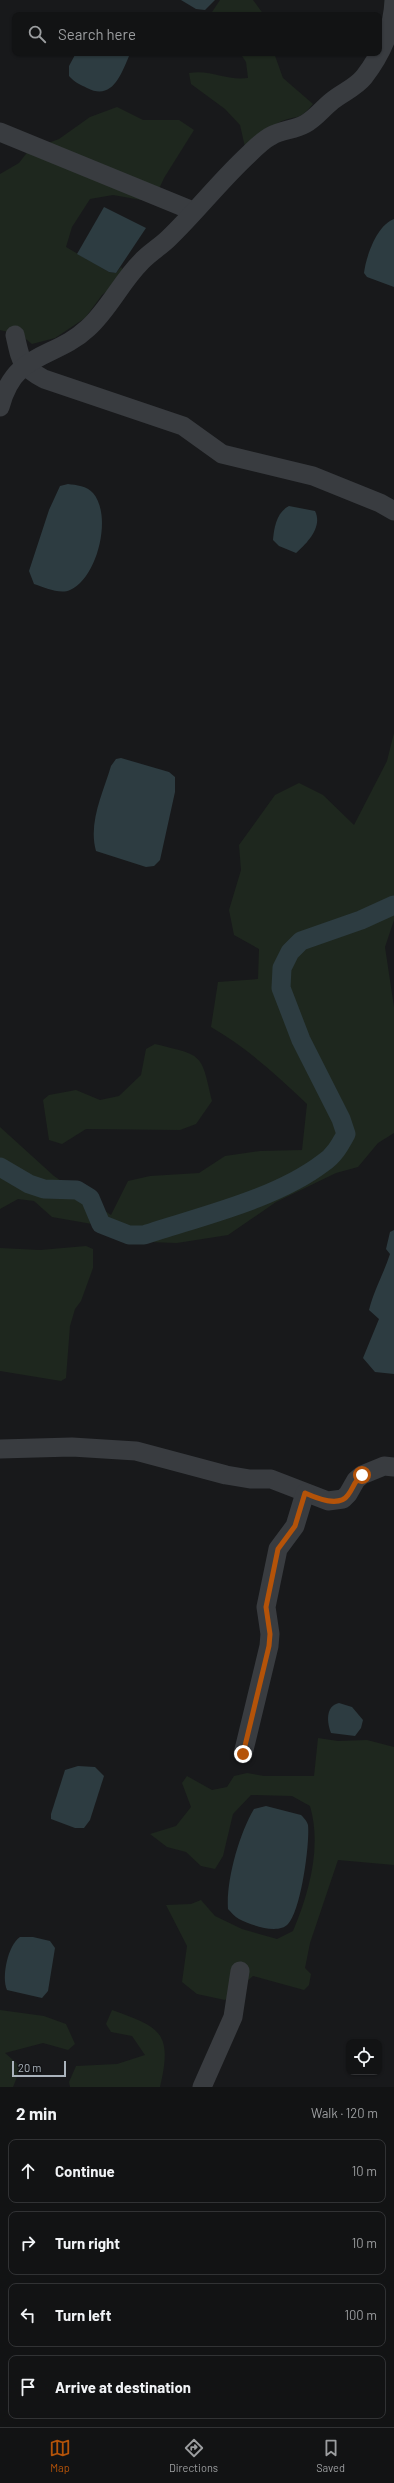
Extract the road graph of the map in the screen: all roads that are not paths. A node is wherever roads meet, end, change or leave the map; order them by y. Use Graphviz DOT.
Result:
graph roads {
  1 [pos="394,0"];
  2 [pos="382,49"];
  3 [pos="377,56"];
  4 [pos="0,132"];
  5 [pos="193,211"];
  6 [pos="15,335"];
  7 [pos="24,366"];
  8 [pos="0,407"];
  9 [pos="394,512"];
  10 [pos="0,1449"];
  11 [pos="394,1466"];
  12 [pos="305,1493"];
  13 [pos="243,1754"];
  14 [pos="240,1971"];
  15 [pos="202,2087"];
  1 -- 2 [label="street"];
  3 -- 5 [label="street"];
  4 -- 5 [label="street"];
  5 -- 7 [label="street"];
  6 -- 7 [label="street"];
  7 -- 8 [label="street"];
  7 -- 9 [label="street"];
  10 -- 12 [label="street"];
  11 -- 12 [label="street"];
  12 -- 13 [label="street"];
  14 -- 15 [label="street"];
}
